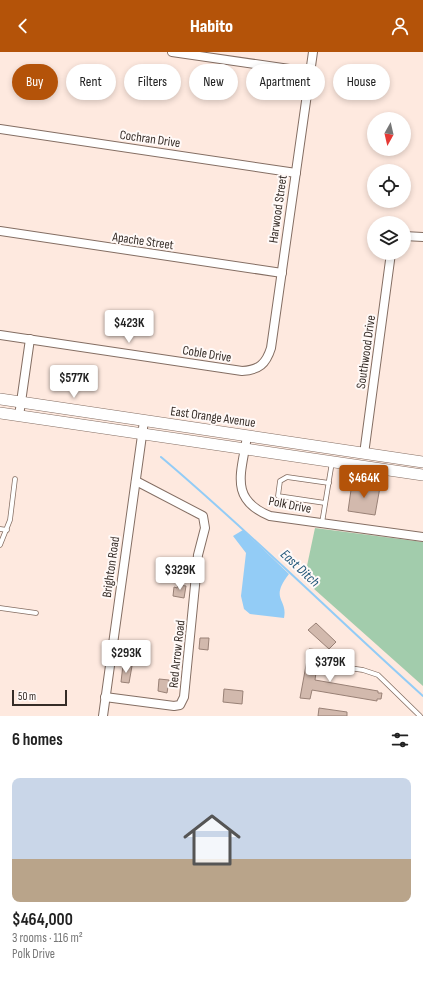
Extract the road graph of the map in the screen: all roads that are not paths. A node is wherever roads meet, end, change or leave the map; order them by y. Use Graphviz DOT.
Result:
graph roads {
  1 [pos="172,52"];
  2 [pos="312,52"];
  3 [pos="255,64"];
  4 [pos="311,64"];
  5 [pos="306,100"];
  6 [pos="0,129"];
  7 [pos="296,173"];
  8 [pos="0,231"];
  9 [pos="411,236"];
  10 [pos="423,236"];
  11 [pos="390,260"];
  12 [pos="282,273"];
  13 [pos="0,335"];
  14 [pos="30,339"];
  15 [pos="261,367"];
  16 [pos="0,399"];
  17 [pos="21,402"];
  18 [pos="0,413"];
  19 [pos="19,416"];
  20 [pos="144,421"];
  21 [pos="142,434"];
  22 [pos="247,436"];
  23 [pos="245,449"];
  24 [pos="364,454"];
  25 [pos="332,462"];
  26 [pos="423,462"];
  27 [pos="423,475"];
  28 [pos="16,479"];
  29 [pos="136,481"];
  30 [pos="328,483"];
  31 [pos="325,503"];
  32 [pos="322,524"];
  33 [pos="0,529"];
  34 [pos="7,530"];
  35 [pos="423,537"];
  36 [pos="0,545"];
  37 [pos="0,608"];
  38 [pos="36,613"];
  39 [pos="329,665"];
  40 [pos="105,697"];
  41 [pos="103,716"];
  42 [pos="420,716"];
  1 -- 3 [label="street"];
  2 -- 4 [label="street, Harwood Street"];
  5 -- 7 [label="street, Harwood Street"];
  6 -- 7 [label="street, Cochran Drive"];
  7 -- 12 [label="street, Harwood Street"];
  8 -- 12 [label="street, Apache Street"];
  9 -- 10 [label="street"];
  11 -- 24 [label="street, Southwood Drive"];
  12 -- 15 [label="street, Harwood Street"];
  13 -- 14 [label="street, Coble Drive"];
  14 -- 15 [label="street, Coble Drive"];
  14 -- 17 [label="street"];
  16 -- 17 [label="street, East Orange Avenue"];
  17 -- 19 [label="street"];
  17 -- 20 [label="street, East Orange Avenue"];
  18 -- 19 [label="street, East Orange Avenue"];
  19 -- 21 [label="street, East Orange Avenue"];
  20 -- 21 [label="street, Brighton Road"];
  20 -- 22 [label="street, East Orange Avenue"];
  21 -- 23 [label="street, East Orange Avenue"];
  21 -- 29 [label="street, Brighton Road"];
  22 -- 23 [label="street, Polk Drive"];
  22 -- 24 [label="street, East Orange Avenue"];
  23 -- 25 [label="street, East Orange Avenue"];
  23 -- 32 [label="street, Polk Drive"];
  24 -- 26 [label="street, East Orange Avenue"];
  25 -- 27 [label="street, East Orange Avenue"];
  25 -- 30 [label="lane"];
  28 -- 34 [label="lane"];
  29 -- 40 [label="street, Brighton Road"];
  29 -- 40 [label="street, Red Arrow Road"];
  30 -- 31 [label="lane"];
  30 -- 31 [label="lane"];
  31 -- 32 [label="lane"];
  32 -- 35 [label="street, Polk Drive"];
  33 -- 34 [label="lane"];
  34 -- 36 [label="lane"];
  37 -- 38 [label="lane"];
  39 -- 42 [label="lane"];
  40 -- 41 [label="street, Brighton Road"];
}
